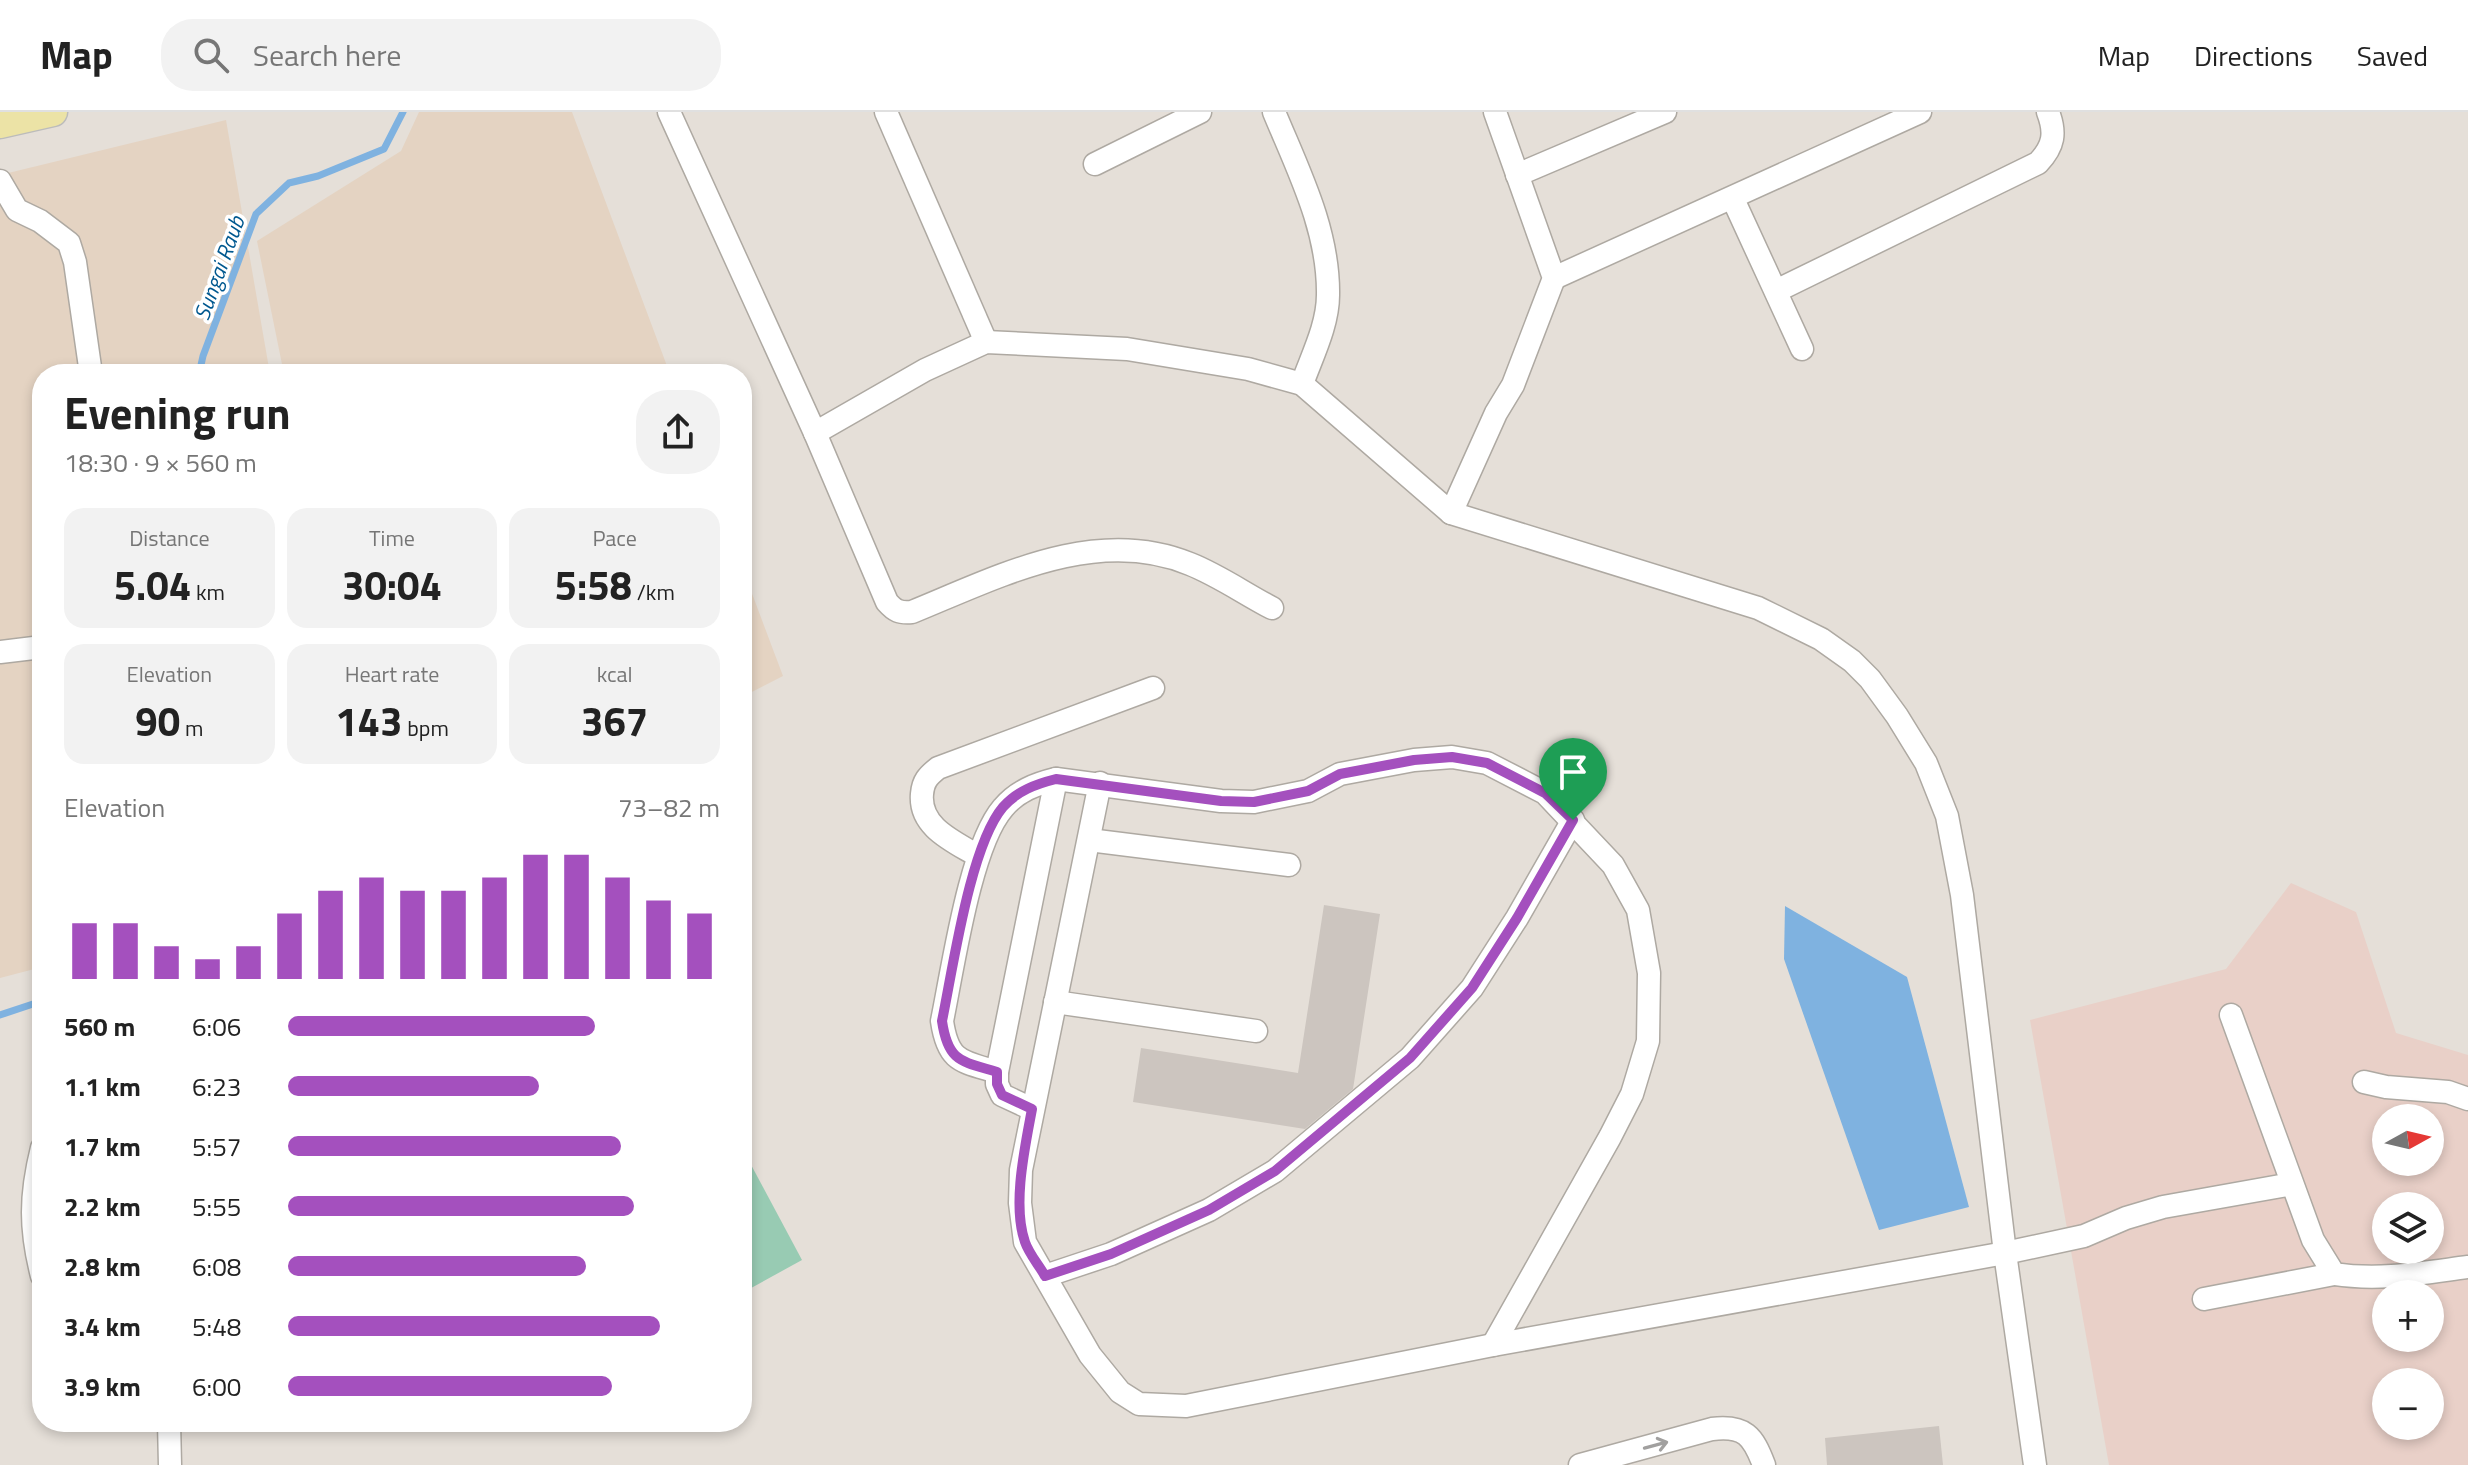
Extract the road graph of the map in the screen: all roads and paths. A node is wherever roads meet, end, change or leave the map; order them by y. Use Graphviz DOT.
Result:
graph roads {
  1 [pos="53,112"];
  2 [pos="669,112"];
  3 [pos="886,112"];
  4 [pos="1200,112"];
  5 [pos="1274,112"];
  6 [pos="1495,112"];
  7 [pos="1665,112"];
  8 [pos="1920,112"];
  9 [pos="2048,112"];
  10 [pos="0,124"];
  11 [pos="1095,164"];
  12 [pos="1517,175"];
  13 [pos="0,181"];
  14 [pos="1733,199"];
  15 [pos="1554,278"];
  16 [pos="1776,291"];
  17 [pos="986,342"];
  18 [pos="1802,349"];
  19 [pos="90,364"];
  20 [pos="1302,384"];
  21 [pos="815,433"];
  22 [pos="1451,513"];
  23 [pos="1272,608"];
  24 [pos="32,648"];
  25 [pos="0,652"];
  26 [pos="1153,688"];
  27 [pos="1056,779"];
  28 [pos="1100,783"];
  29 [pos="1573,820"];
  30 [pos="1089,840"];
  31 [pos="978,856"];
  32 [pos="1289,865"];
  33 [pos="1055,1002"];
  34 [pos="2231,1015"];
  35 [pos="1256,1031"];
  36 [pos="997,1072"];
  37 [pos="2364,1082"];
  38 [pos="2468,1099"];
  39 [pos="1032,1109"];
  40 [pos="2292,1184"];
  41 [pos="2005,1253"];
  42 [pos="2468,1267"];
  43 [pos="2334,1274"];
  44 [pos="1045,1276"];
  45 [pos="2204,1299"];
  46 [pos="1493,1345"];
  47 [pos="169,1432"];
  48 [pos="170,1465"];
  49 [pos="1580,1465"];
  50 [pos="1764,1465"];
  51 [pos="2035,1465"];
  1 -- 10 [label="main road"];
  2 -- 21 [label="street"];
  3 -- 17 [label="street"];
  4 -- 11 [label="street"];
  5 -- 20 [label="street"];
  6 -- 12 [label="street"];
  7 -- 12 [label="street"];
  8 -- 14 [label="street"];
  9 -- 16 [label="street"];
  12 -- 15 [label="street"];
  13 -- 19 [label="street"];
  14 -- 15 [label="street"];
  14 -- 16 [label="street"];
  15 -- 22 [label="street"];
  16 -- 18 [label="street"];
  17 -- 20 [label="street"];
  17 -- 21 [label="street"];
  20 -- 22 [label="street"];
  21 -- 23 [label="street"];
  22 -- 41 [label="street"];
  24 -- 25 [label="street"];
  26 -- 31 [label="street"];
  27 -- 28 [label="street"];
  27 -- 31 [label="street"];
  27 -- 36 [label="street"];
  28 -- 29 [label="street"];
  28 -- 30 [label="street"];
  29 -- 44 [label="street"];
  29 -- 46 [label="street"];
  30 -- 32 [label="street"];
  30 -- 33 [label="street"];
  31 -- 36 [label="street"];
  33 -- 35 [label="street"];
  33 -- 39 [label="street"];
  34 -- 40 [label="street"];
  36 -- 39 [label="street"];
  37 -- 38 [label="street"];
  39 -- 44 [label="street"];
  40 -- 41 [label="street"];
  40 -- 43 [label="street"];
  41 -- 46 [label="street"];
  41 -- 51 [label="street"];
  42 -- 43 [label="street"];
  43 -- 45 [label="street"];
  44 -- 46 [label="street"];
  47 -- 48 [label="street"];
  49 -- 50 [label="street, one-way"];
}
